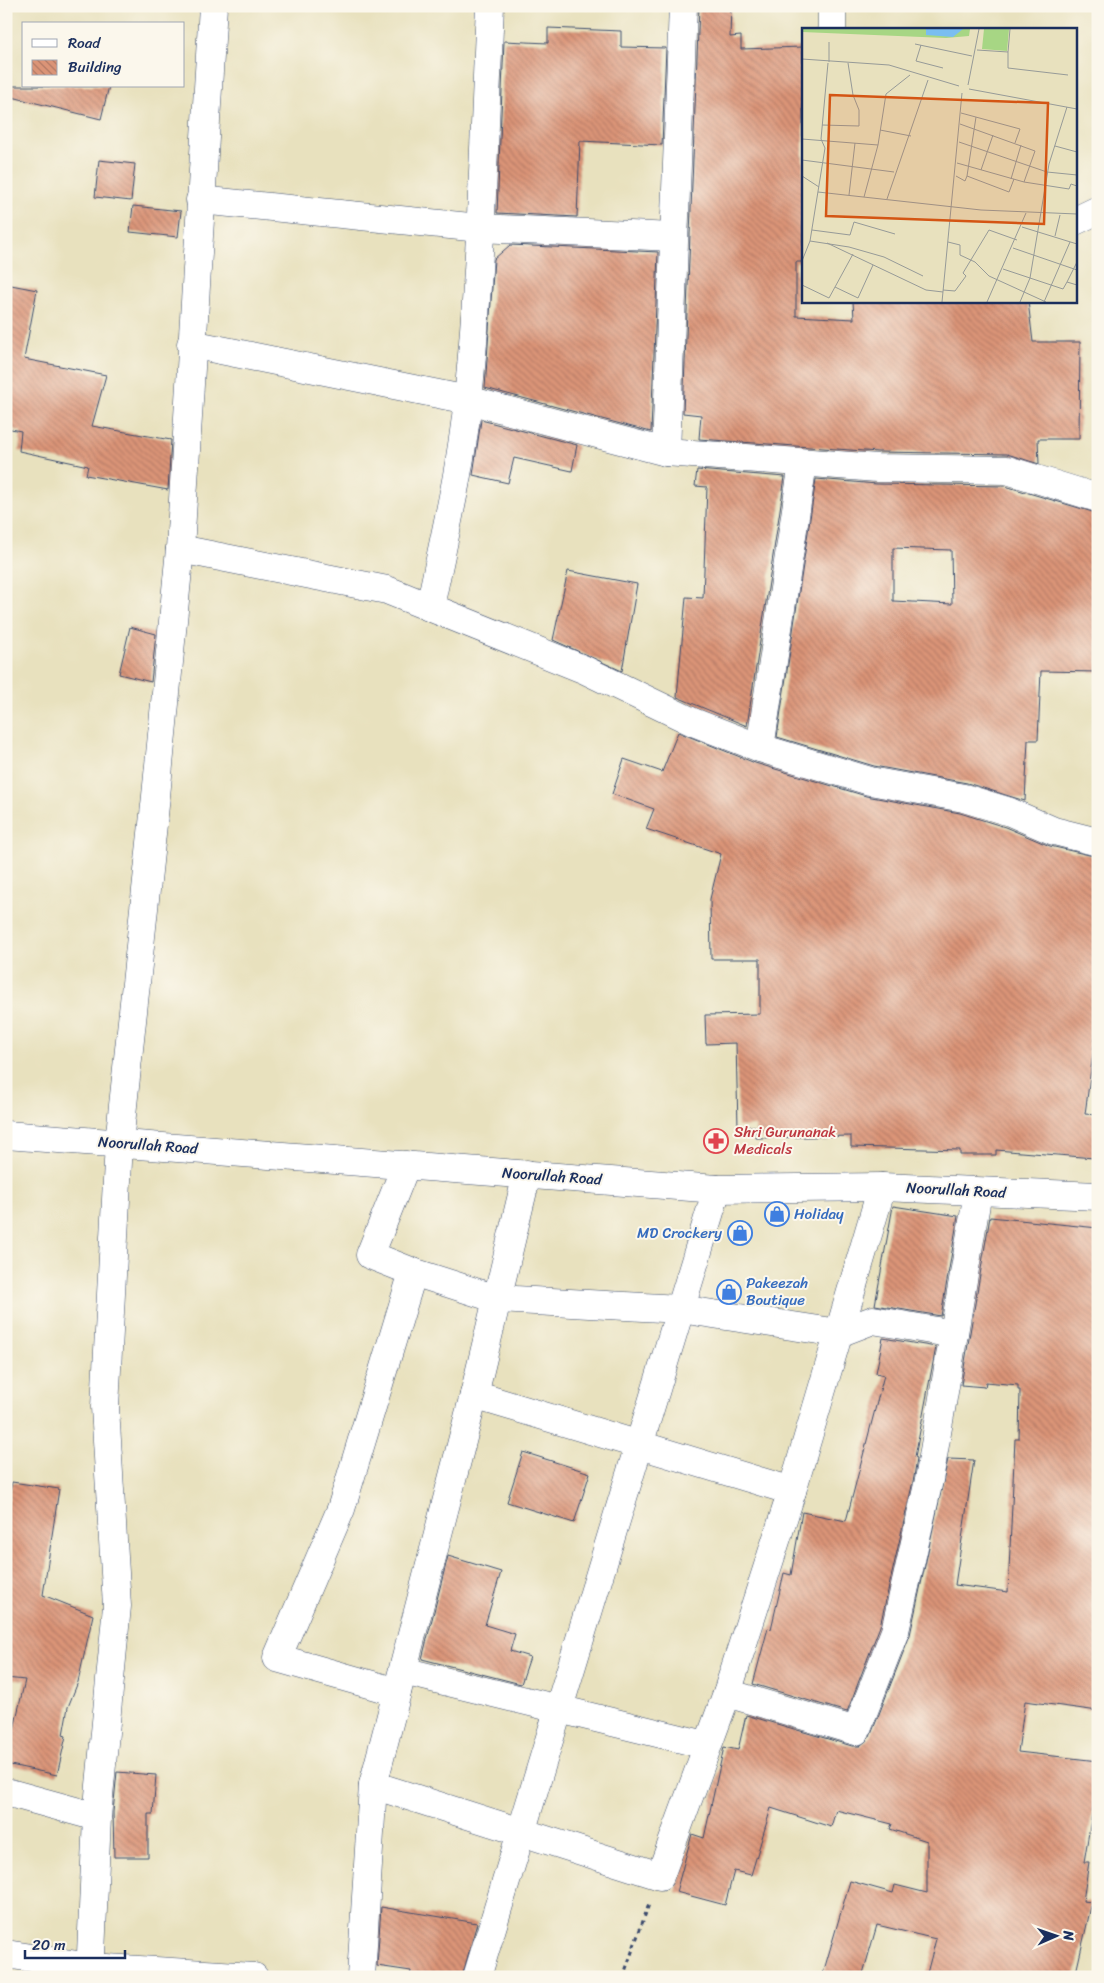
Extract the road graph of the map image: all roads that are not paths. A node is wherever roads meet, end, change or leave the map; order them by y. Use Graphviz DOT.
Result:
graph roads {
  1 [pos="213,6"];
  2 [pos="490,6"];
  3 [pos="683,6"];
  4 [pos="832,6"];
  5 [pos="832,28"];
  6 [pos="200,200"];
  7 [pos="1098,210"];
  8 [pos="1076,221"];
  9 [pos="480,228"];
  10 [pos="673,237"];
  11 [pos="191,344"];
  12 [pos="468,400"];
  13 [pos="666,452"];
  14 [pos="803,464"];
  15 [pos="1098,498"];
  16 [pos="180,549"];
  17 [pos="430,607"];
  18 [pos="760,748"];
  19 [pos="1098,842"];
  20 [pos="6,1135"];
  21 [pos="119,1143"];
  22 [pos="406,1165"];
  23 [pos="527,1174"];
  24 [pos="882,1187"];
  25 [pos="717,1189"];
  26 [pos="978,1192"];
  27 [pos="1098,1196"];
  28 [pos="413,1272"];
  29 [pos="497,1299"];
  30 [pos="680,1309"];
  31 [pos="839,1333"];
  32 [pos="954,1334"];
  33 [pos="474,1395"];
  34 [pos="638,1445"];
  35 [pos="792,1491"];
  36 [pos="400,1681"];
  37 [pos="727,1692"];
  38 [pos="558,1709"];
  39 [pos="706,1745"];
  40 [pos="373,1785"];
  41 [pos="6,1792"];
  42 [pos="97,1817"];
  43 [pos="521,1832"];
  44 [pos="6,1954"];
  45 [pos="90,1972"];
  46 [pos="254,1977"];
  47 [pos="361,1977"];
  48 [pos="477,1977"];
  1 -- 6 [label="street"];
  2 -- 9 [label="street"];
  3 -- 10 [label="street"];
  4 -- 5 [label="street"];
  6 -- 9 [label="street"];
  6 -- 11 [label="street"];
  7 -- 8 [label="street"];
  9 -- 10 [label="street"];
  9 -- 12 [label="street"];
  10 -- 13 [label="street"];
  11 -- 12 [label="street"];
  11 -- 16 [label="street"];
  12 -- 13 [label="street"];
  12 -- 17 [label="street"];
  13 -- 14 [label="street"];
  14 -- 15 [label="street"];
  14 -- 18 [label="street"];
  16 -- 17 [label="street"];
  16 -- 21 [label="street"];
  17 -- 18 [label="street"];
  18 -- 19 [label="street"];
  20 -- 21 [label="street, Noorullah Road"];
  21 -- 22 [label="street, Noorullah Road"];
  21 -- 42 [label="street"];
  22 -- 23 [label="street, Noorullah Road"];
  22 -- 28 [label="street"];
  23 -- 25 [label="street, Noorullah Road"];
  23 -- 29 [label="street"];
  24 -- 25 [label="street, Noorullah Road"];
  24 -- 26 [label="street, Noorullah Road"];
  24 -- 31 [label="street"];
  25 -- 30 [label="street"];
  26 -- 27 [label="street, Noorullah Road"];
  26 -- 32 [label="street"];
  28 -- 29 [label="street"];
  28 -- 36 [label="street"];
  29 -- 30 [label="street"];
  29 -- 33 [label="street"];
  30 -- 31 [label="street"];
  30 -- 34 [label="street"];
  31 -- 32 [label="street"];
  31 -- 35 [label="street"];
  32 -- 37 [label="street"];
  33 -- 34 [label="street"];
  33 -- 36 [label="street"];
  34 -- 35 [label="street"];
  34 -- 38 [label="street"];
  35 -- 37 [label="street"];
  36 -- 38 [label="street"];
  36 -- 40 [label="street"];
  37 -- 39 [label="street"];
  38 -- 39 [label="street"];
  38 -- 43 [label="street"];
  39 -- 43 [label="street"];
  40 -- 43 [label="street"];
  40 -- 47 [label="street"];
  41 -- 42 [label="street"];
  42 -- 45 [label="street"];
  43 -- 48 [label="street"];
  44 -- 45 [label="street"];
  45 -- 46 [label="street"];
}
